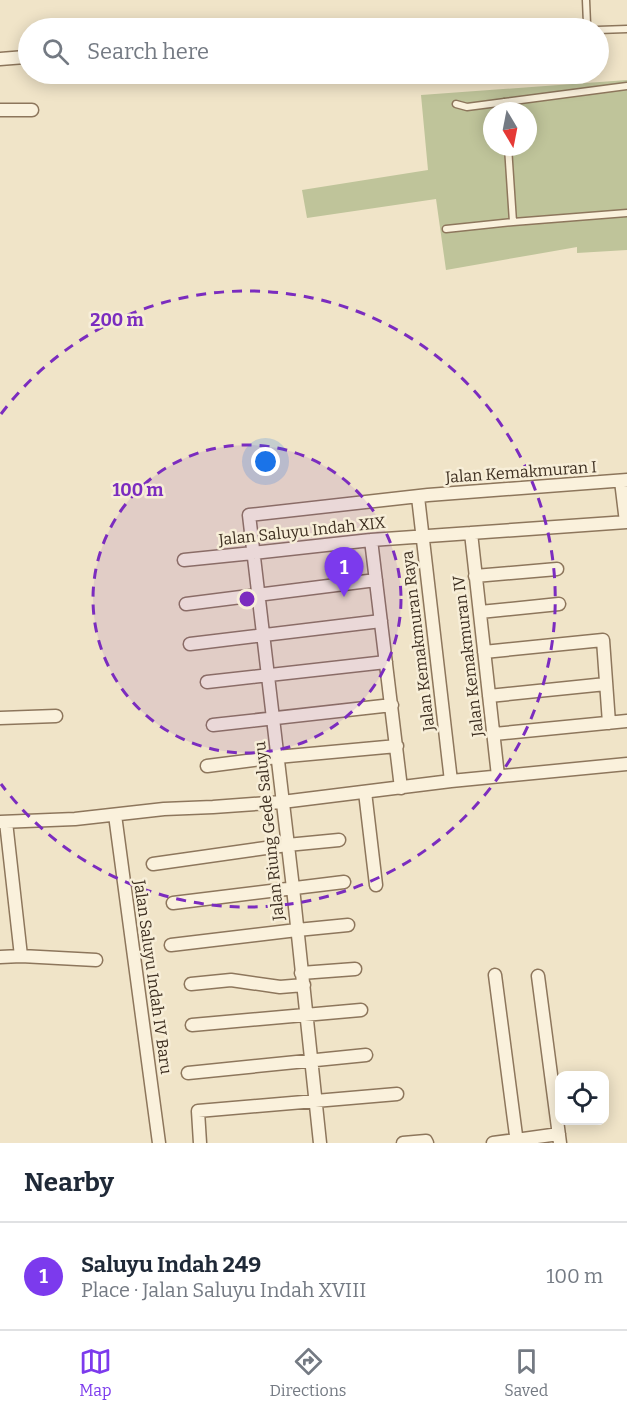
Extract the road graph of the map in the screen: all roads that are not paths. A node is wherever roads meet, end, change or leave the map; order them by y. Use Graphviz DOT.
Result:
graph roads {
  1 [pos="586,0"];
  2 [pos="587,18"];
  3 [pos="627,29"];
  4 [pos="609,30"];
  5 [pos="18,58"];
  6 [pos="0,59"];
  7 [pos="627,86"];
  8 [pos="504,102"];
  9 [pos="456,104"];
  10 [pos="483,105"];
  11 [pos="0,110"];
  12 [pos="32,110"];
  13 [pos="509,156"];
  14 [pos="627,213"];
  15 [pos="513,222"];
  16 [pos="446,229"];
  17 [pos="624,480"];
  18 [pos="418,497"];
  19 [pos="249,515"];
  20 [pos="627,522"];
  21 [pos="471,533"];
  22 [pos="423,536"];
  23 [pos="371,540"];
  24 [pos="253,554"];
  25 [pos="184,560"];
  26 [pos="557,569"];
  27 [pos="476,576"];
  28 [pos="376,580"];
  29 [pos="259,594"];
  30 [pos="186,604"];
  31 [pos="559,604"];
  32 [pos="480,612"];
  33 [pos="381,621"];
  34 [pos="263,635"];
  35 [pos="190,644"];
  36 [pos="484,652"];
  37 [pos="386,662"];
  38 [pos="268,675"];
  39 [pos="207,682"];
  40 [pos="606,684"];
  41 [pos="489,696"];
  42 [pos="392,705"];
  43 [pos="56,716"];
  44 [pos="0,718"];
  45 [pos="272,718"];
  46 [pos="627,721"];
  47 [pos="609,723"];
  48 [pos="213,725"];
  49 [pos="494,734"];
  50 [pos="397,746"];
  51 [pos="277,757"];
  52 [pos="207,766"];
  53 [pos="626,766"];
  54 [pos="498,776"];
  55 [pos="451,781"];
  56 [pos="401,788"];
  57 [pos="365,792"];
  58 [pos="282,802"];
  59 [pos="115,815"];
  60 [pos="3,822"];
  61 [pos="339,840"];
  62 [pos="287,845"];
  63 [pos="153,864"];
  64 [pos="344,882"];
  65 [pos="376,885"];
  66 [pos="293,888"];
  67 [pos="173,903"];
  68 [pos="348,925"];
  69 [pos="297,930"];
  70 [pos="171,945"];
  71 [pos="21,956"];
  72 [pos="0,957"];
  73 [pos="96,960"];
  74 [pos="355,969"];
  75 [pos="495,975"];
  76 [pos="538,976"];
  77 [pos="302,979"];
  78 [pos="190,984"];
  79 [pos="361,1010"];
  80 [pos="306,1015"];
  81 [pos="192,1025"];
  82 [pos="366,1055"];
  83 [pos="311,1060"];
  84 [pos="188,1073"];
  85 [pos="397,1094"];
  86 [pos="315,1101"];
  87 [pos="560,1139"];
  88 [pos="517,1141"];
  89 [pos="159,1143"];
  90 [pos="200,1143"];
  91 [pos="320,1143"];
  92 [pos="403,1143"];
  93 [pos="427,1143"];
  94 [pos="493,1143"];
  1 -- 2 [label="lane"];
  3 -- 4 [label="lane"];
  5 -- 6 [label="street"];
  7 -- 8 [label="lane"];
  9 -- 10 [label="lane"];
  11 -- 12 [label="street"];
  13 -- 15 [label="lane"];
  14 -- 15 [label="lane"];
  15 -- 16 [label="lane"];
  17 -- 18 [label="street, Jalan Kemakmuran I"];
  17 -- 20 [label="street"];
  18 -- 19 [label="street, Jalan Kemakmuran I"];
  18 -- 22 [label="street, Jalan Kemakmuran Raya"];
  19 -- 24 [label="street, Jalan Riung Gede Saluyu"];
  20 -- 21 [label="street, Jalan Saluyu Indah XIX"];
  21 -- 22 [label="street, Jalan Saluyu Indah XIX"];
  21 -- 27 [label="street, Jalan Kemakmuran IV"];
  22 -- 23 [label="street, Jalan Saluyu Indah XIX"];
  22 -- 55 [label="street, Jalan Kemakmuran Raya"];
  23 -- 24 [label="street, Jalan Saluyu Indah XIX"];
  23 -- 28 [label="street"];
  24 -- 25 [label="street, Jalan Saluyu Indah XIX"];
  24 -- 29 [label="street, Jalan Riung Gede Saluyu"];
  26 -- 27 [label="street"];
  27 -- 32 [label="street, Jalan Kemakmuran IV"];
  28 -- 29 [label="street"];
  28 -- 33 [label="street"];
  29 -- 30 [label="street"];
  29 -- 34 [label="street, Jalan Riung Gede Saluyu"];
  31 -- 32 [label="street"];
  32 -- 36 [label="street, Jalan Kemakmuran IV"];
  33 -- 34 [label="street"];
  33 -- 37 [label="street"];
  34 -- 35 [label="street"];
  34 -- 38 [label="street, Jalan Riung Gede Saluyu"];
  36 -- 40 [label="street"];
  36 -- 41 [label="street, Jalan Kemakmuran IV"];
  37 -- 38 [label="street"];
  37 -- 42 [label="street"];
  38 -- 39 [label="street"];
  38 -- 45 [label="street, Jalan Riung Gede Saluyu"];
  40 -- 41 [label="street"];
  40 -- 47 [label="street"];
  41 -- 49 [label="street, Jalan Kemakmuran IV"];
  42 -- 45 [label="street"];
  42 -- 50 [label="street"];
  43 -- 44 [label="street"];
  45 -- 48 [label="street"];
  45 -- 51 [label="street, Jalan Riung Gede Saluyu"];
  46 -- 47 [label="street"];
  47 -- 49 [label="street"];
  49 -- 54 [label="street, Jalan Kemakmuran IV"];
  50 -- 51 [label="street"];
  50 -- 56 [label="street"];
  51 -- 52 [label="street"];
  51 -- 58 [label="street, Jalan Riung Gede Saluyu"];
  53 -- 54 [label="street"];
  54 -- 55 [label="street"];
  55 -- 56 [label="street"];
  56 -- 57 [label="street"];
  57 -- 58 [label="street"];
  57 -- 65 [label="street"];
  58 -- 59 [label="street"];
  58 -- 62 [label="street, Jalan Riung Gede Saluyu"];
  59 -- 60 [label="street"];
  59 -- 89 [label="street, Jalan Saluyu Indah IV Baru"];
  60 -- 71 [label="street"];
  61 -- 62 [label="street"];
  62 -- 63 [label="street"];
  62 -- 66 [label="street, Jalan Riung Gede Saluyu"];
  64 -- 66 [label="street"];
  66 -- 67 [label="street"];
  66 -- 69 [label="street, Jalan Riung Gede Saluyu"];
  68 -- 69 [label="street"];
  69 -- 70 [label="street"];
  69 -- 77 [label="street, Jalan Riung Gede Saluyu"];
  71 -- 72 [label="street"];
  71 -- 73 [label="street"];
  74 -- 77 [label="street"];
  75 -- 88 [label="street"];
  76 -- 87 [label="street"];
  77 -- 78 [label="street"];
  77 -- 80 [label="street, Jalan Riung Gede Saluyu"];
  79 -- 80 [label="street"];
  80 -- 81 [label="street"];
  80 -- 83 [label="street, Jalan Riung Gede Saluyu"];
  82 -- 83 [label="street"];
  83 -- 84 [label="street"];
  83 -- 86 [label="street, Jalan Riung Gede Saluyu"];
  85 -- 86 [label="street"];
  86 -- 90 [label="street"];
  86 -- 91 [label="street, Jalan Riung Gede Saluyu"];
  87 -- 88 [label="street"];
  88 -- 94 [label="street"];
  92 -- 93 [label="street"];
}
